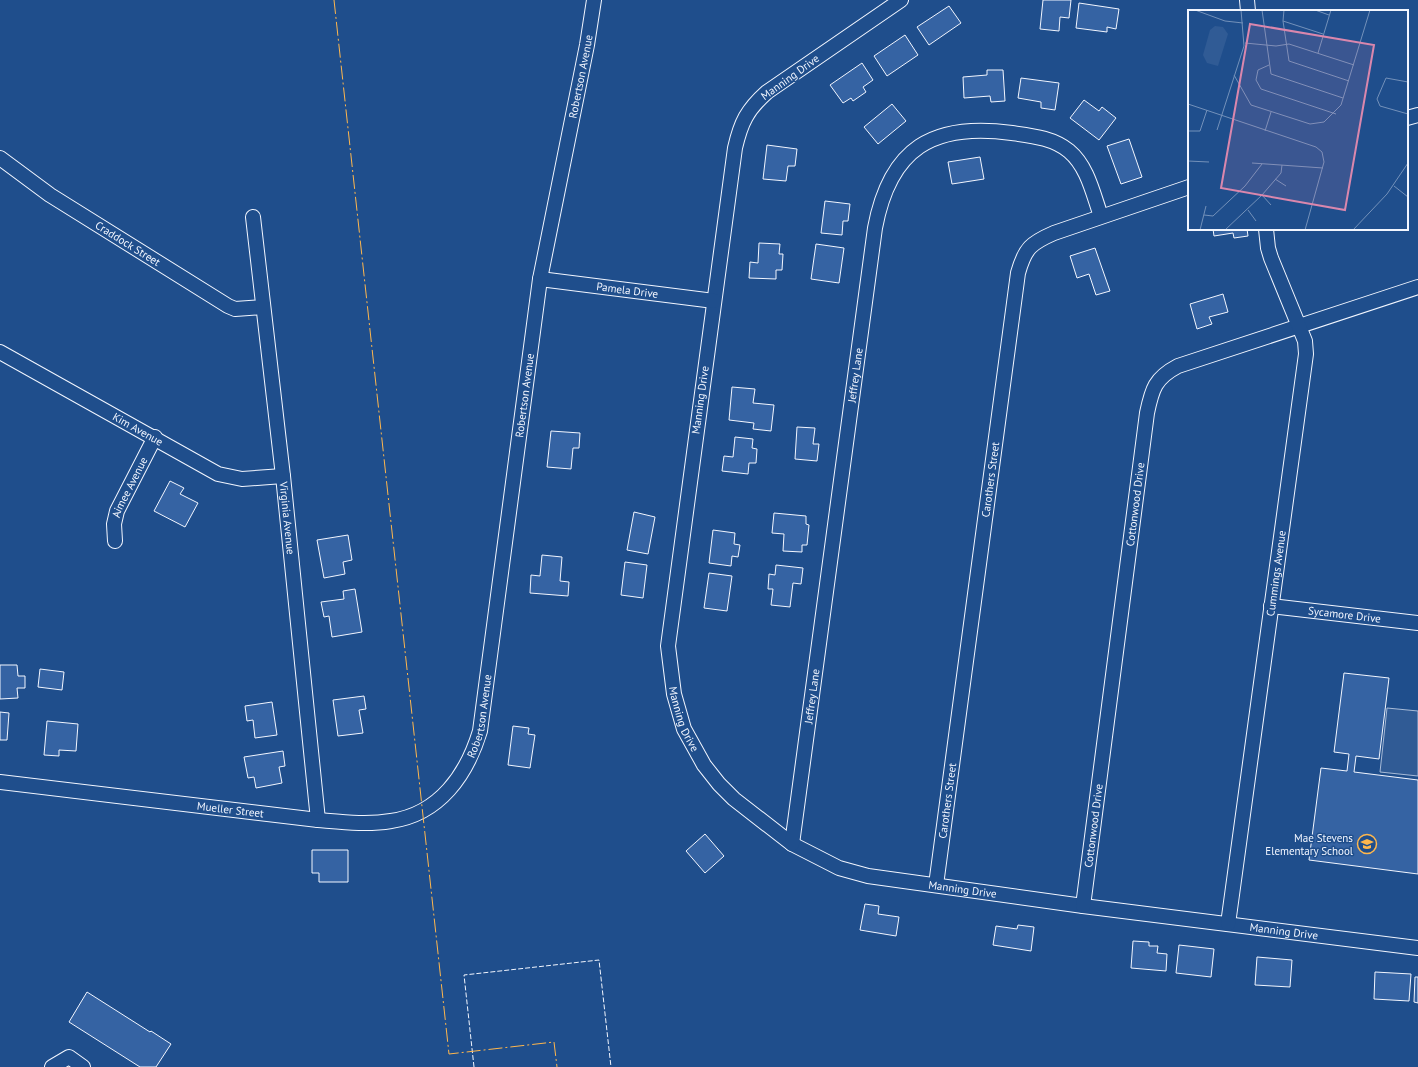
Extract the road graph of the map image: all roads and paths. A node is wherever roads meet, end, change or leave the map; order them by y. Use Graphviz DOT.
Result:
graph roads {
  1 [pos="594,0"];
  2 [pos="901,0"];
  3 [pos="1247,0"];
  4 [pos="1248,10"];
  5 [pos="1418,114"];
  6 [pos="1408,118"];
  7 [pos="0,158"];
  8 [pos="1188,187"];
  9 [pos="1101,216"];
  10 [pos="253,218"];
  11 [pos="1266,230"];
  12 [pos="540,279"];
  13 [pos="1418,287"];
  14 [pos="714,301"];
  15 [pos="263,307"];
  16 [pos="1300,326"];
  17 [pos="1,356"];
  18 [pos="155,437"];
  19 [pos="282,476"];
  20 [pos="115,540"];
  21 [pos="1271,606"];
  22 [pos="1418,623"];
  23 [pos="0,782"];
  24 [pos="452,787"];
  25 [pos="318,820"];
  26 [pos="792,844"];
  27 [pos="936,885"];
  28 [pos="1083,906"];
  29 [pos="1228,924"];
  30 [pos="1418,948"];
  31 [pos="52,1067"];
  32 [pos="83,1067"];
  1 -- 12 [label="street, Robertson Avenue"];
  2 -- 14 [label="street, Manning Drive"];
  3 -- 4 [label="street"];
  5 -- 6 [label="street"];
  7 -- 15 [label="street, Craddock Street"];
  8 -- 9 [label="street, Carothers Street"];
  9 -- 26 [label="street, Jeffrey Lane"];
  9 -- 27 [label="street, Carothers Street"];
  10 -- 15 [label="street, Virginia Avenue"];
  11 -- 16 [label="street, Cummings Avenue"];
  12 -- 14 [label="street, Pamela Drive"];
  12 -- 24 [label="street, Robertson Avenue"];
  13 -- 16 [label="street, Cottonwood Drive"];
  14 -- 26 [label="street, Manning Drive"];
  15 -- 19 [label="street, Virginia Avenue"];
  16 -- 21 [label="street, Cummings Avenue"];
  16 -- 28 [label="street, Cottonwood Drive"];
  17 -- 18 [label="street, Kim Avenue"];
  18 -- 19 [label="street, Kim Avenue"];
  18 -- 20 [label="street, Aimee Avenue"];
  19 -- 25 [label="street, Virginia Avenue"];
  21 -- 22 [label="street, Sycamore Drive"];
  21 -- 29 [label="street, Cummings Avenue"];
  23 -- 25 [label="street, Mueller Street"];
  24 -- 25 [label="street, Mueller Street"];
  26 -- 27 [label="street, Manning Drive"];
  27 -- 28 [label="street, Manning Drive"];
  28 -- 29 [label="street, Manning Drive"];
  29 -- 30 [label="street, Manning Drive"];
  31 -- 32 [label="street"];
}
